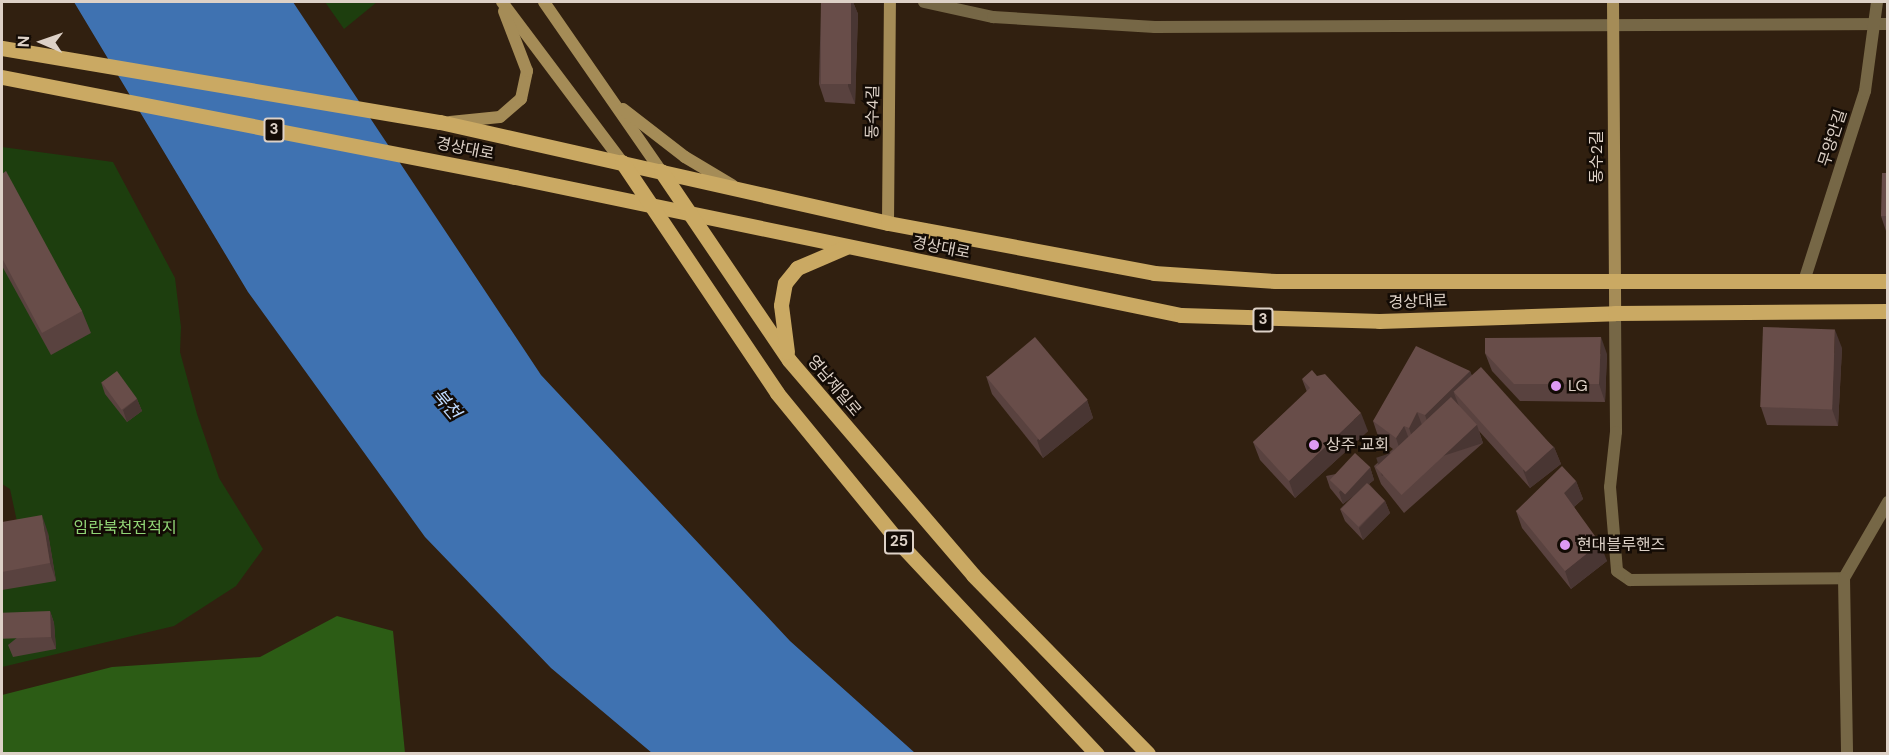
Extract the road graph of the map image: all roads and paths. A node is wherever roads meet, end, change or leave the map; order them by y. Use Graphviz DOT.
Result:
graph roads {
  1 [pos="501,2"];
  2 [pos="544,2"];
  3 [pos="890,2"];
  4 [pos="924,2"];
  5 [pos="1613,2"];
  6 [pos="1877,2"];
  7 [pos="1883,2"];
  8 [pos="1882,24"];
  9 [pos="1613,26"];
  10 [pos="4,48"];
  11 [pos="2,77"];
  12 [pos="612,100"];
  13 [pos="440,122"];
  14 [pos="622,162"];
  15 [pos="661,171"];
  16 [pos="738,188"];
  17 [pos="650,204"];
  18 [pos="691,213"];
  19 [pos="888,223"];
  20 [pos="846,247"];
  21 [pos="1615,278"];
  22 [pos="1804,281"];
  23 [pos="1887,281"];
  24 [pos="1887,311"];
  25 [pos="1615,313"];
  26 [pos="789,360"];
  27 [pos="1887,502"];
  28 [pos="1844,578"];
  29 [pos="1097,753"];
  30 [pos="1148,753"];
  31 [pos="1846,753"];
  1 -- 13 [label="street"];
  1 -- 14 [label="street"];
  2 -- 12 [label="street, 영남제일로"];
  3 -- 19 [label="street, 동수4길"];
  4 -- 9 [label="street"];
  5 -- 9 [label="street, 동수2길"];
  6 -- 8 [label="street, 무양안길"];
  7 -- 8 [label="street"];
  8 -- 9 [label="street"];
  8 -- 22 [label="street, 무양안길"];
  9 -- 21 [label="street, 동수2길"];
  10 -- 13 [label="main road, 경상대로 / 3"];
  11 -- 17 [label="main road, 경상대로 / 3"];
  12 -- 15 [label="street, 영남제일로"];
  12 -- 16 [label="street"];
  13 -- 14 [label="main road, 경상대로 / 3"];
  14 -- 15 [label="main road, 경상대로 / 3"];
  14 -- 17 [label="main road"];
  15 -- 16 [label="main road, 경상대로 / 3"];
  15 -- 18 [label="main road, 영남제일로"];
  16 -- 19 [label="main road, 경상대로 / 3"];
  17 -- 18 [label="main road, 경상대로 / 3"];
  17 -- 29 [label="main road, 25"];
  18 -- 20 [label="main road, 경상대로 / 3"];
  18 -- 26 [label="main road, 영남제일로"];
  19 -- 21 [label="main road, 경상대로 / 3"];
  20 -- 25 [label="main road, 경상대로 / 3"];
  20 -- 26 [label="main road"];
  21 -- 22 [label="main road, 경상대로 / 3"];
  21 -- 25 [label="street, 동수2길"];
  22 -- 23 [label="main road, 경상대로 / 3"];
  24 -- 25 [label="main road, 경상대로 / 3"];
  25 -- 28 [label="street"];
  26 -- 30 [label="main road, 영남제일로"];
  27 -- 28 [label="street"];
  28 -- 31 [label="street"];
}
